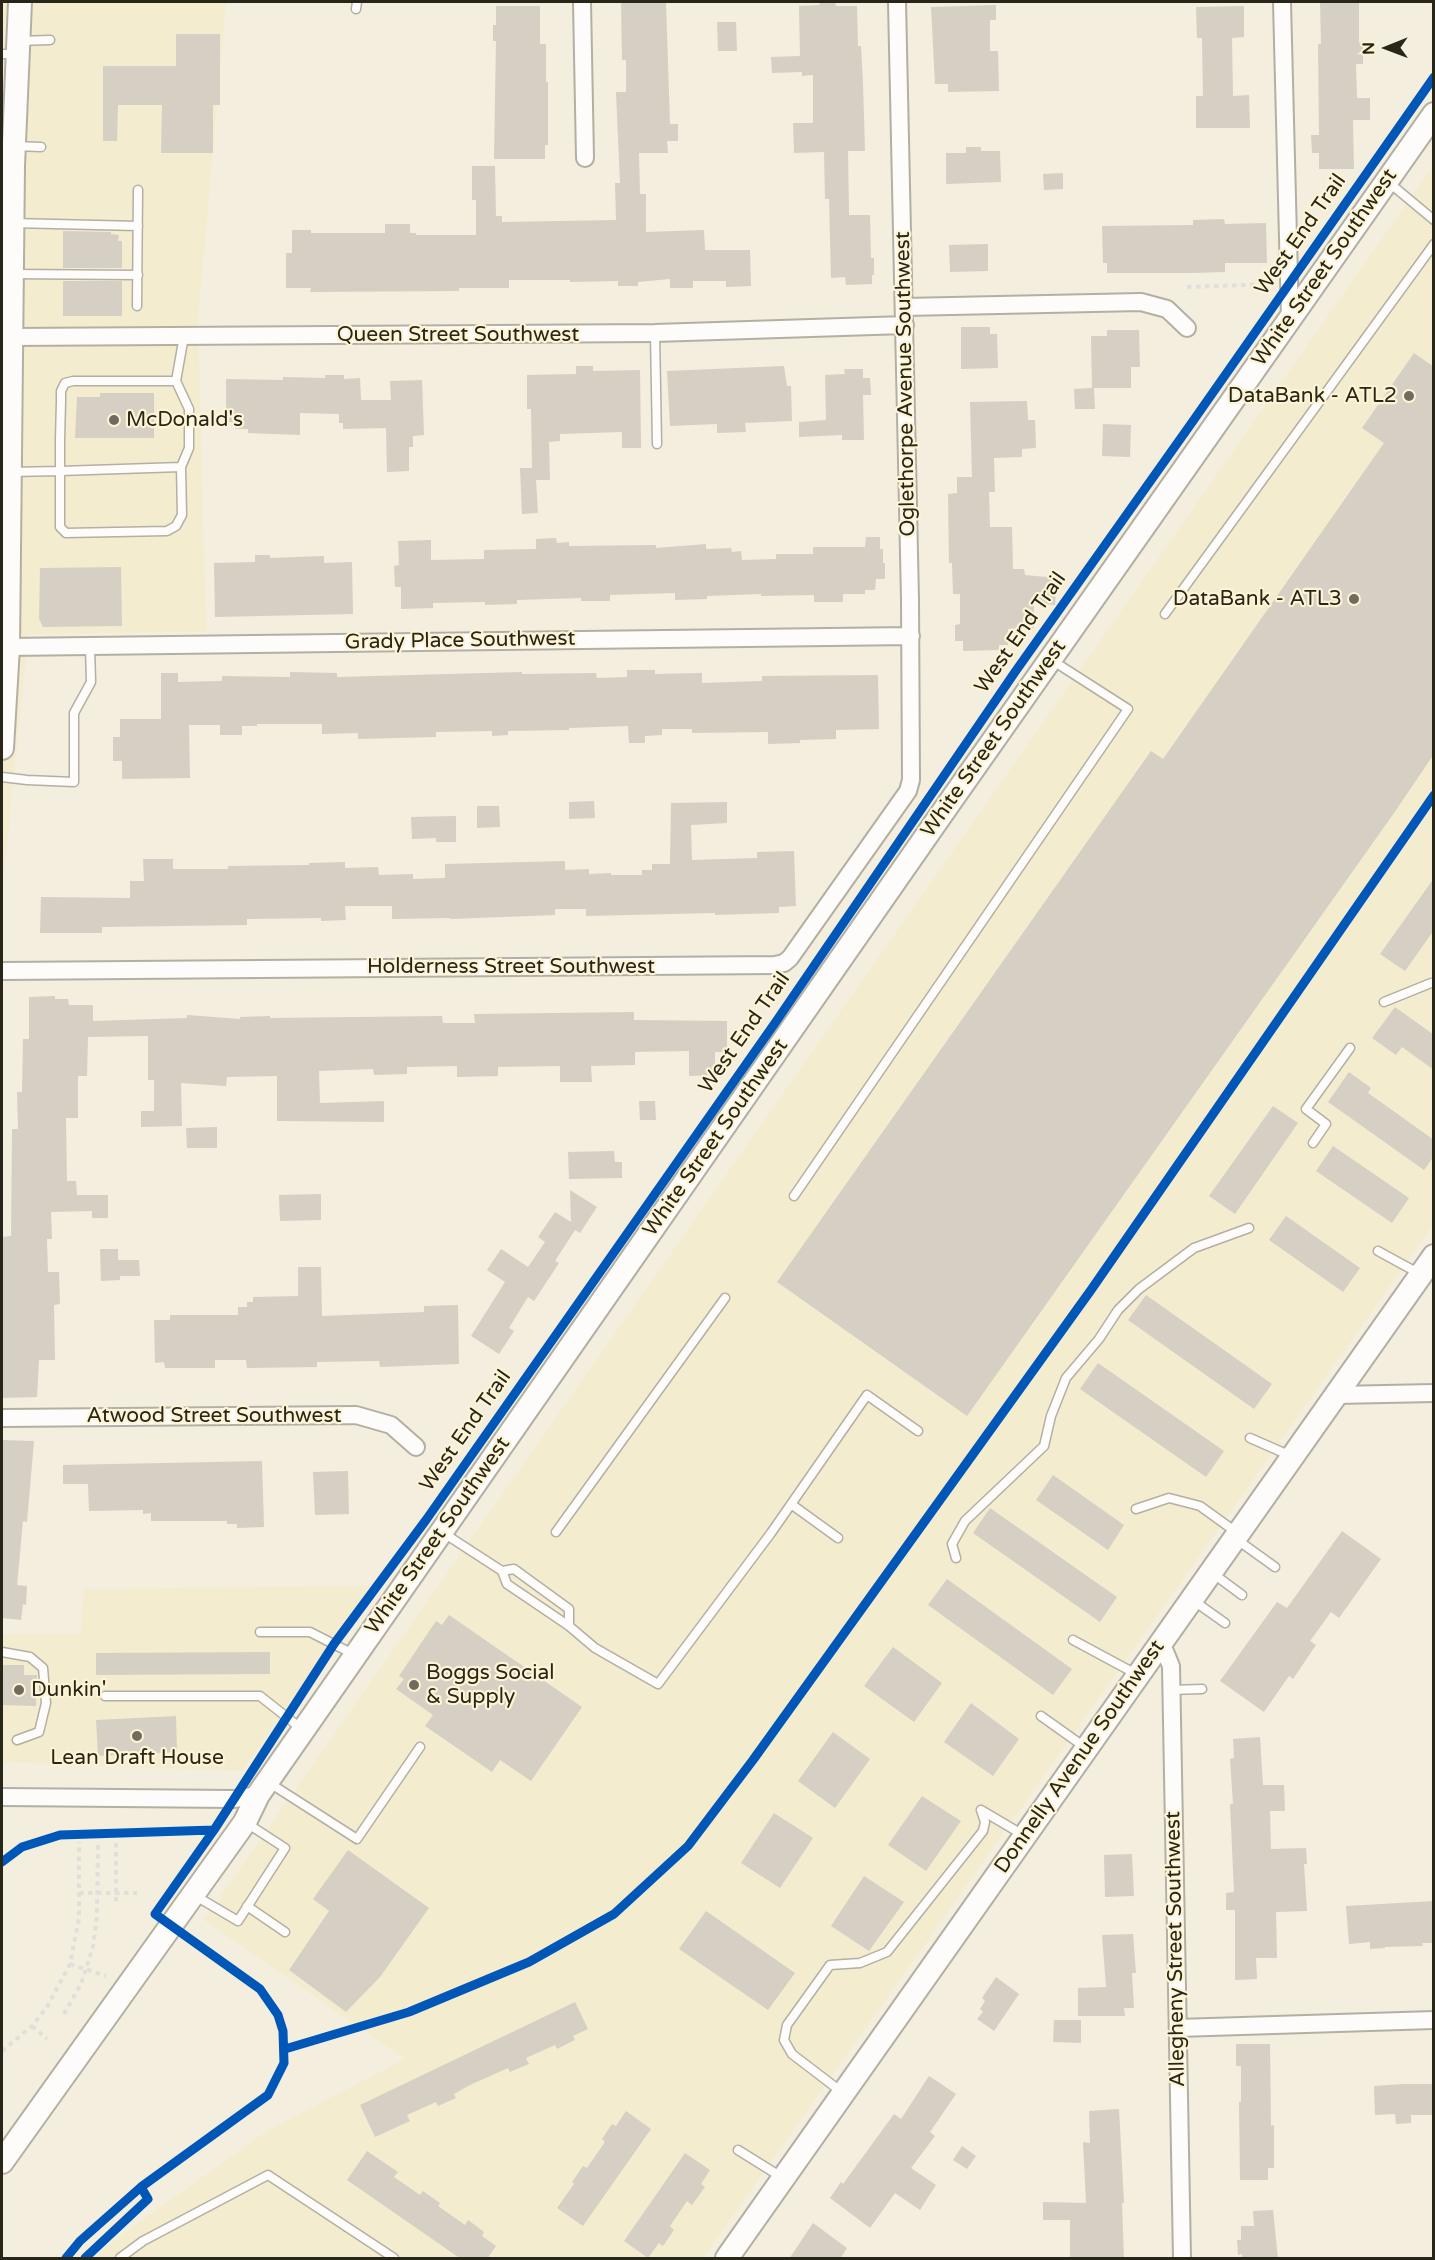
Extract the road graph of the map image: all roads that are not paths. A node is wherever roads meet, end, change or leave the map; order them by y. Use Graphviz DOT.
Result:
graph roads {
  1 [pos="20,2"];
  2 [pos="582,2"];
  3 [pos="897,2"];
  4 [pos="1282,2"];
  5 [pos="50,40"];
  6 [pos="12,50"];
  7 [pos="1434,114"];
  8 [pos="41,147"];
  9 [pos="585,158"];
  10 [pos="9,160"];
  11 [pos="1386,181"];
  12 [pos="138,190"];
  13 [pos="1434,220"];
  14 [pos="12,223"];
  15 [pos="138,226"];
  16 [pos="1434,244"];
  17 [pos="11,274"];
  18 [pos="138,275"];
  19 [pos="137,306"];
  20 [pos="904,308"];
  21 [pos="1290,317"];
  22 [pos="905,325"];
  23 [pos="1187,328"];
  24 [pos="655,333"];
  25 [pos="184,336"];
  26 [pos="6,337"];
  27 [pos="176,381"];
  28 [pos="657,444"];
  29 [pos="181,467"];
  30 [pos="60,471"];
  31 [pos="9,472"];
  32 [pos="5,506"];
  33 [pos="5,606"];
  34 [pos="1165,614"];
  35 [pos="911,636"];
  36 [pos="90,646"];
  37 [pos="8,647"];
  38 [pos="1050,659"];
  39 [pos="2,748"];
  40 [pos="911,767"];
  41 [pos="2,777"];
  42 [pos="2,971"];
  43 [pos="1431,983"];
  44 [pos="1384,1002"];
  45 [pos="1350,1048"];
  46 [pos="1312,1143"];
  47 [pos="794,1196"];
  48 [pos="1249,1228"];
  49 [pos="1378,1251"];
  50 [pos="1429,1263"];
  51 [pos="725,1298"];
  52 [pos="1434,1393"];
  53 [pos="1336,1395"];
  54 [pos="2,1418"];
  55 [pos="918,1431"];
  56 [pos="1250,1438"];
  57 [pos="416,1447"];
  58 [pos="1292,1456"];
  59 [pos="791,1504"];
  60 [pos="1137,1509"];
  61 [pos="441,1532"];
  62 [pos="556,1532"];
  63 [pos="1237,1535"];
  64 [pos="838,1538"];
  65 [pos="956,1558"];
  66 [pos="1275,1567"];
  67 [pos="502,1571"];
  68 [pos="1211,1572"];
  69 [pos="1242,1595"];
  70 [pos="1192,1599"];
  71 [pos="1225,1623"];
  72 [pos="568,1626"];
  73 [pos="260,1632"];
  74 [pos="1073,1640"];
  75 [pos="1161,1642"];
  76 [pos="2,1652"];
  77 [pos="355,1656"];
  78 [pos="1138,1675"];
  79 [pos="1202,1689"];
  80 [pos="1171,1690"];
  81 [pos="105,1696"];
  82 [pos="1041,1716"];
  83 [pos="303,1730"];
  84 [pos="17,1740"];
  85 [pos="420,1747"];
  86 [pos="1087,1748"];
  87 [pos="263,1788"];
  88 [pos="2,1797"];
  89 [pos="245,1822"];
  90 [pos="1025,1836"];
  91 [pos="194,1894"];
  92 [pos="247,1906"];
  93 [pos="285,1932"];
  94 [pos="1434,2020"];
  95 [pos="1178,2028"];
  96 [pos="843,2094"];
  97 [pos="738,2150"];
  98 [pos="2,2162"];
  99 [pos="783,2179"];
  100 [pos="120,2259"];
  101 [pos="394,2259"];
  102 [pos="727,2259"];
  103 [pos="1182,2259"];
  1 -- 6 [label="street"];
  2 -- 9 [label="street"];
  3 -- 20 [label="street, Oglethorpe Avenue Southwest"];
  4 -- 21 [label="street"];
  5 -- 6 [label="lane"];
  6 -- 10 [label="street"];
  7 -- 11 [label="street, White Street Southwest"];
  8 -- 10 [label="lane"];
  10 -- 14 [label="street"];
  11 -- 13 [label="lane"];
  11 -- 21 [label="street, White Street Southwest"];
  12 -- 15 [label="lane"];
  14 -- 15 [label="lane"];
  14 -- 17 [label="street"];
  15 -- 18 [label="lane"];
  16 -- 34 [label="lane"];
  17 -- 18 [label="lane"];
  17 -- 26 [label="street"];
  18 -- 19 [label="lane"];
  20 -- 22 [label="street, Oglethorpe Avenue Southwest"];
  20 -- 23 [label="street"];
  21 -- 38 [label="street, White Street Southwest"];
  22 -- 24 [label="street, Queen Street Southwest"];
  22 -- 35 [label="street, Oglethorpe Avenue Southwest"];
  24 -- 25 [label="street, Queen Street Southwest"];
  24 -- 28 [label="lane"];
  25 -- 26 [label="street, Queen Street Southwest"];
  25 -- 27 [label="lane"];
  26 -- 31 [label="street"];
  27 -- 29 [label="lane"];
  27 -- 30 [label="lane"];
  29 -- 30 [label="lane"];
  29 -- 30 [label="lane"];
  30 -- 31 [label="lane"];
  31 -- 32 [label="street"];
  32 -- 33 [label="street"];
  33 -- 37 [label="street"];
  35 -- 36 [label="street, Grady Place Southwest"];
  35 -- 40 [label="street, Oglethorpe Avenue Southwest"];
  36 -- 37 [label="street, Grady Place Southwest"];
  36 -- 41 [label="lane"];
  37 -- 39 [label="street"];
  38 -- 47 [label="lane"];
  38 -- 61 [label="street, White Street Southwest"];
  40 -- 42 [label="street, Holderness Street Southwest"];
  43 -- 44 [label="lane"];
  45 -- 46 [label="lane"];
  48 -- 65 [label="lane"];
  49 -- 50 [label="lane"];
  50 -- 53 [label="street, Donnelly Avenue Southwest"];
  51 -- 62 [label="lane"];
  52 -- 53 [label="street"];
  53 -- 58 [label="street, Donnelly Avenue Southwest"];
  54 -- 57 [label="street, Atwood Street Southwest"];
  55 -- 59 [label="lane"];
  56 -- 58 [label="lane"];
  58 -- 63 [label="street, Donnelly Avenue Southwest"];
  59 -- 64 [label="lane"];
  59 -- 72 [label="lane"];
  60 -- 63 [label="lane"];
  61 -- 67 [label="lane"];
  61 -- 77 [label="street, White Street Southwest"];
  63 -- 66 [label="lane"];
  63 -- 68 [label="street, Donnelly Avenue Southwest"];
  67 -- 72 [label="lane"];
  67 -- 72 [label="lane"];
  68 -- 69 [label="lane"];
  68 -- 70 [label="street, Donnelly Avenue Southwest"];
  70 -- 71 [label="lane"];
  70 -- 75 [label="street, Donnelly Avenue Southwest"];
  73 -- 77 [label="lane"];
  74 -- 78 [label="lane"];
  75 -- 78 [label="street, Donnelly Avenue Southwest"];
  75 -- 80 [label="street, Allegheny Street Southwest"];
  76 -- 84 [label="lane"];
  77 -- 83 [label="street, White Street Southwest"];
  78 -- 86 [label="street, Donnelly Avenue Southwest"];
  79 -- 80 [label="lane"];
  80 -- 95 [label="street, Allegheny Street Southwest"];
  81 -- 83 [label="lane"];
  82 -- 86 [label="lane"];
  83 -- 87 [label="street, White Street Southwest"];
  85 -- 87 [label="lane"];
  86 -- 90 [label="street, Donnelly Avenue Southwest"];
  87 -- 88 [label="street"];
  87 -- 89 [label="street, White Street Southwest"];
  89 -- 91 [label="street, White Street Southwest"];
  89 -- 92 [label="lane"];
  90 -- 96 [label="street, Donnelly Avenue Southwest"];
  90 -- 96 [label="lane"];
  91 -- 92 [label="lane"];
  91 -- 98 [label="street, White Street Southwest"];
  92 -- 93 [label="lane"];
  94 -- 95 [label="street"];
  95 -- 103 [label="street, Allegheny Street Southwest"];
  96 -- 99 [label="street, Donnelly Avenue Southwest"];
  97 -- 99 [label="lane"];
  99 -- 102 [label="street, Donnelly Avenue Southwest"];
  100 -- 101 [label="lane"];
}
